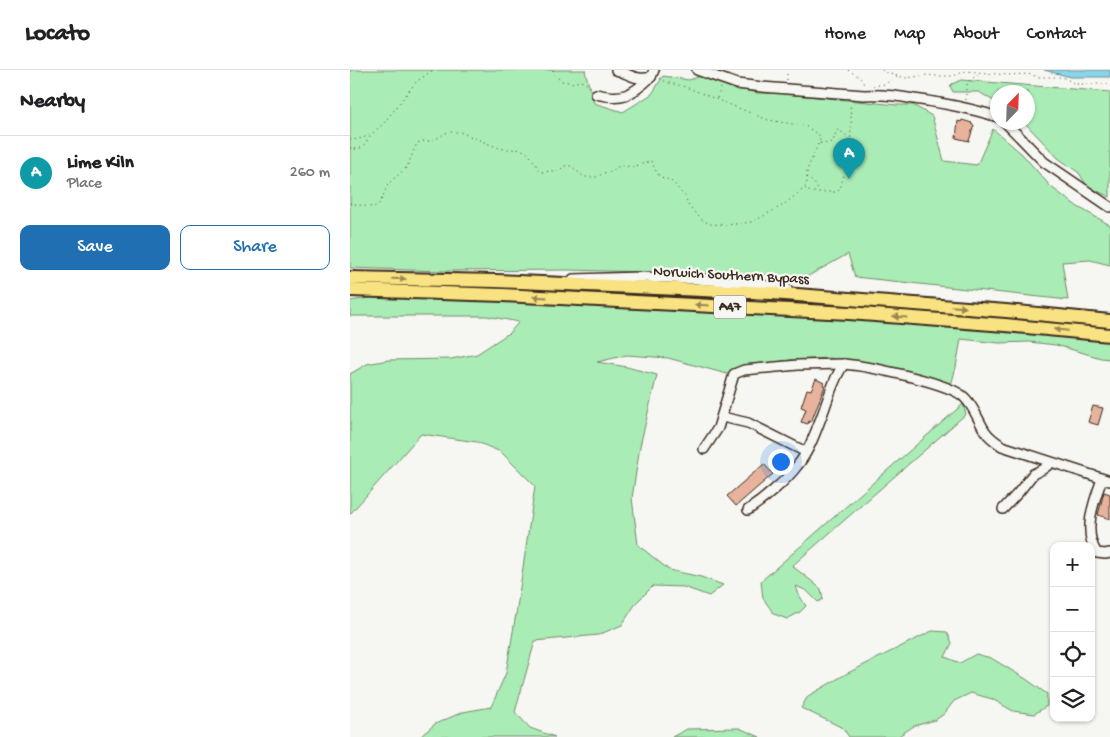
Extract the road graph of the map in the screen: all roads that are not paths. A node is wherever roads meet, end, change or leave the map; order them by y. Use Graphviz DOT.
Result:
graph roads {
  1 [pos="616,70"];
  2 [pos="697,70"];
  3 [pos="653,73"];
  4 [pos="596,94"];
  5 [pos="990,115"];
  6 [pos="1014,130"];
  7 [pos="1110,207"];
  8 [pos="350,278"];
  9 [pos="350,290"];
  10 [pos="382,291"];
  11 [pos="350,296"];
  12 [pos="1110,321"];
  13 [pos="1110,335"];
  14 [pos="844,364"];
  15 [pos="722,417"];
  16 [pos="704,448"];
  17 [pos="806,452"];
  18 [pos="1051,463"];
  19 [pos="1106,480"];
  20 [pos="1003,508"];
  21 [pos="748,510"];
  22 [pos="1110,553"];
  1 -- 3 [label="street"];
  2 -- 5 [label="street"];
  3 -- 4 [label="street"];
  6 -- 7 [label="street"];
  8 -- 12 [label="highway, Norwich Southern Bypass / A47, one-way"];
  9 -- 10 [label="highway, Norwich Southern Bypass / A47"];
  10 -- 11 [label="street"];
  13 -- 10 [label="highway, Norwich Southern Bypass / A47, one-way"];
  14 -- 15 [label="street"];
  14 -- 17 [label="street"];
  14 -- 18 [label="street"];
  15 -- 16 [label="street"];
  15 -- 17 [label="street"];
  17 -- 21 [label="street"];
  18 -- 19 [label="street"];
  18 -- 20 [label="street"];
  19 -- 22 [label="street"];
}
